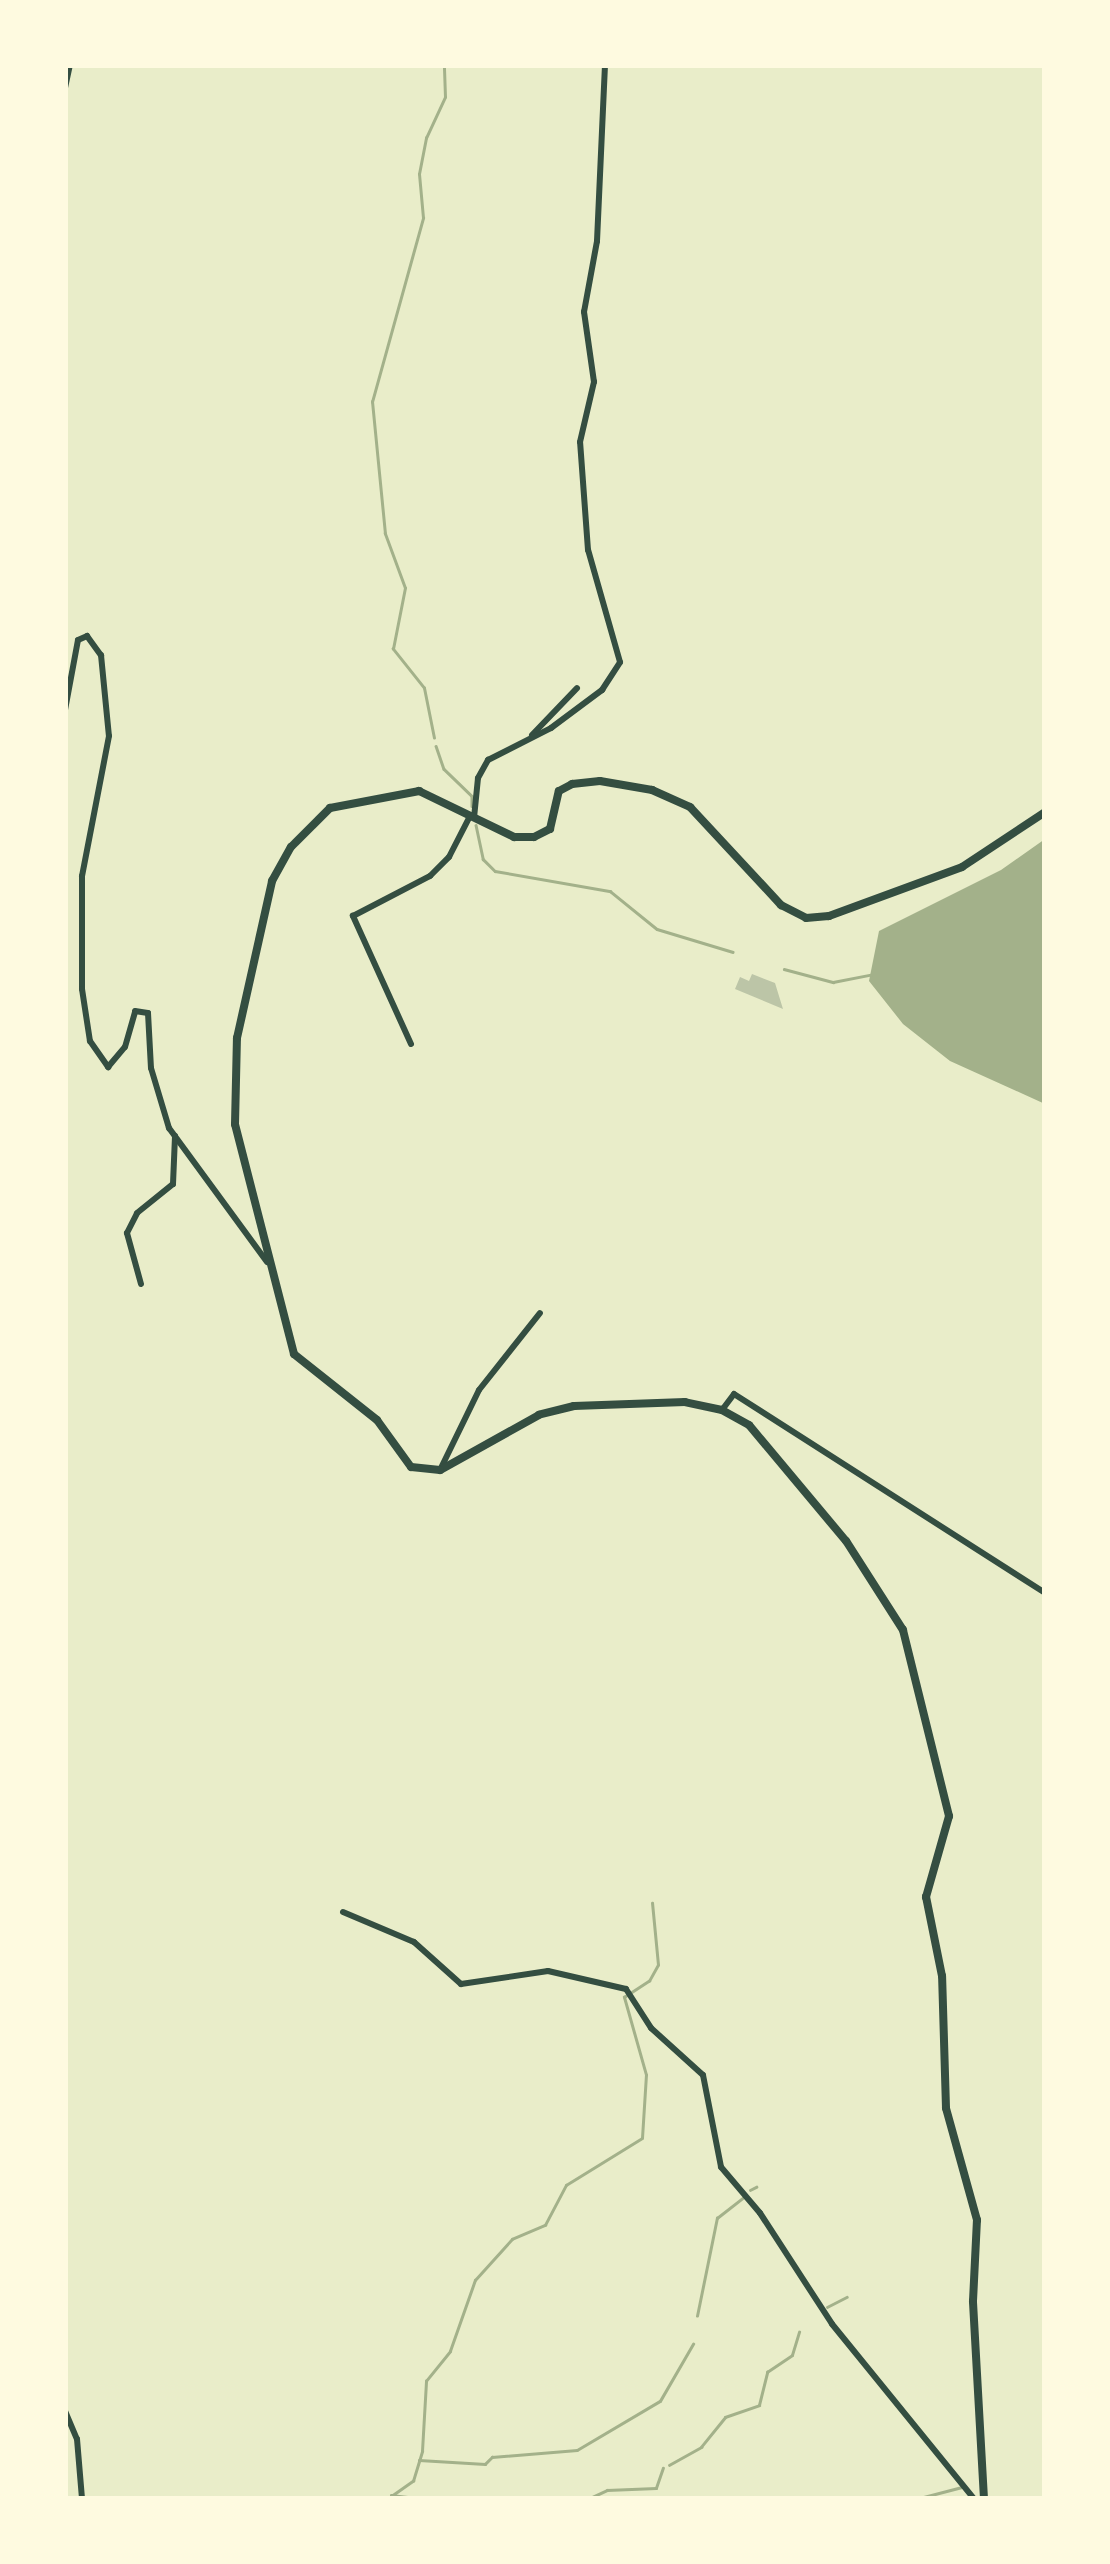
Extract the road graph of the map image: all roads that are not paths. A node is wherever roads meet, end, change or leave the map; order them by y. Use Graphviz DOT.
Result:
graph roads {
  1 [pos="70,65"];
  2 [pos="605,65"];
  3 [pos="65,88"];
  4 [pos="577,688"];
  5 [pos="65,710"];
  6 [pos="525,744"];
  7 [pos="1045,812"];
  8 [pos="472,817"];
  9 [pos="412,1044"];
  10 [pos="175,1136"];
  11 [pos="140,1284"];
  12 [pos="281,1296"];
  13 [pos="540,1313"];
  14 [pos="722,1410"];
  15 [pos="440,1470"];
  16 [pos="1045,1593"];
  17 [pos="343,1912"];
  18 [pos="65,2411"];
  19 [pos="82,2499"];
  20 [pos="974,2499"];
  21 [pos="984,2499"];
  1 -- 3 [label="street"];
  2 -- 6 [label="street"];
  4 -- 6 [label="street"];
  5 -- 10 [label="street"];
  6 -- 8 [label="street"];
  7 -- 8 [label="street"];
  8 -- 9 [label="street"];
  8 -- 12 [label="street"];
  10 -- 11 [label="street"];
  10 -- 12 [label="street"];
  12 -- 15 [label="street"];
  13 -- 15 [label="street"];
  14 -- 15 [label="street"];
  14 -- 16 [label="street"];
  14 -- 21 [label="street"];
  17 -- 20 [label="street"];
  18 -- 19 [label="street"];
}
